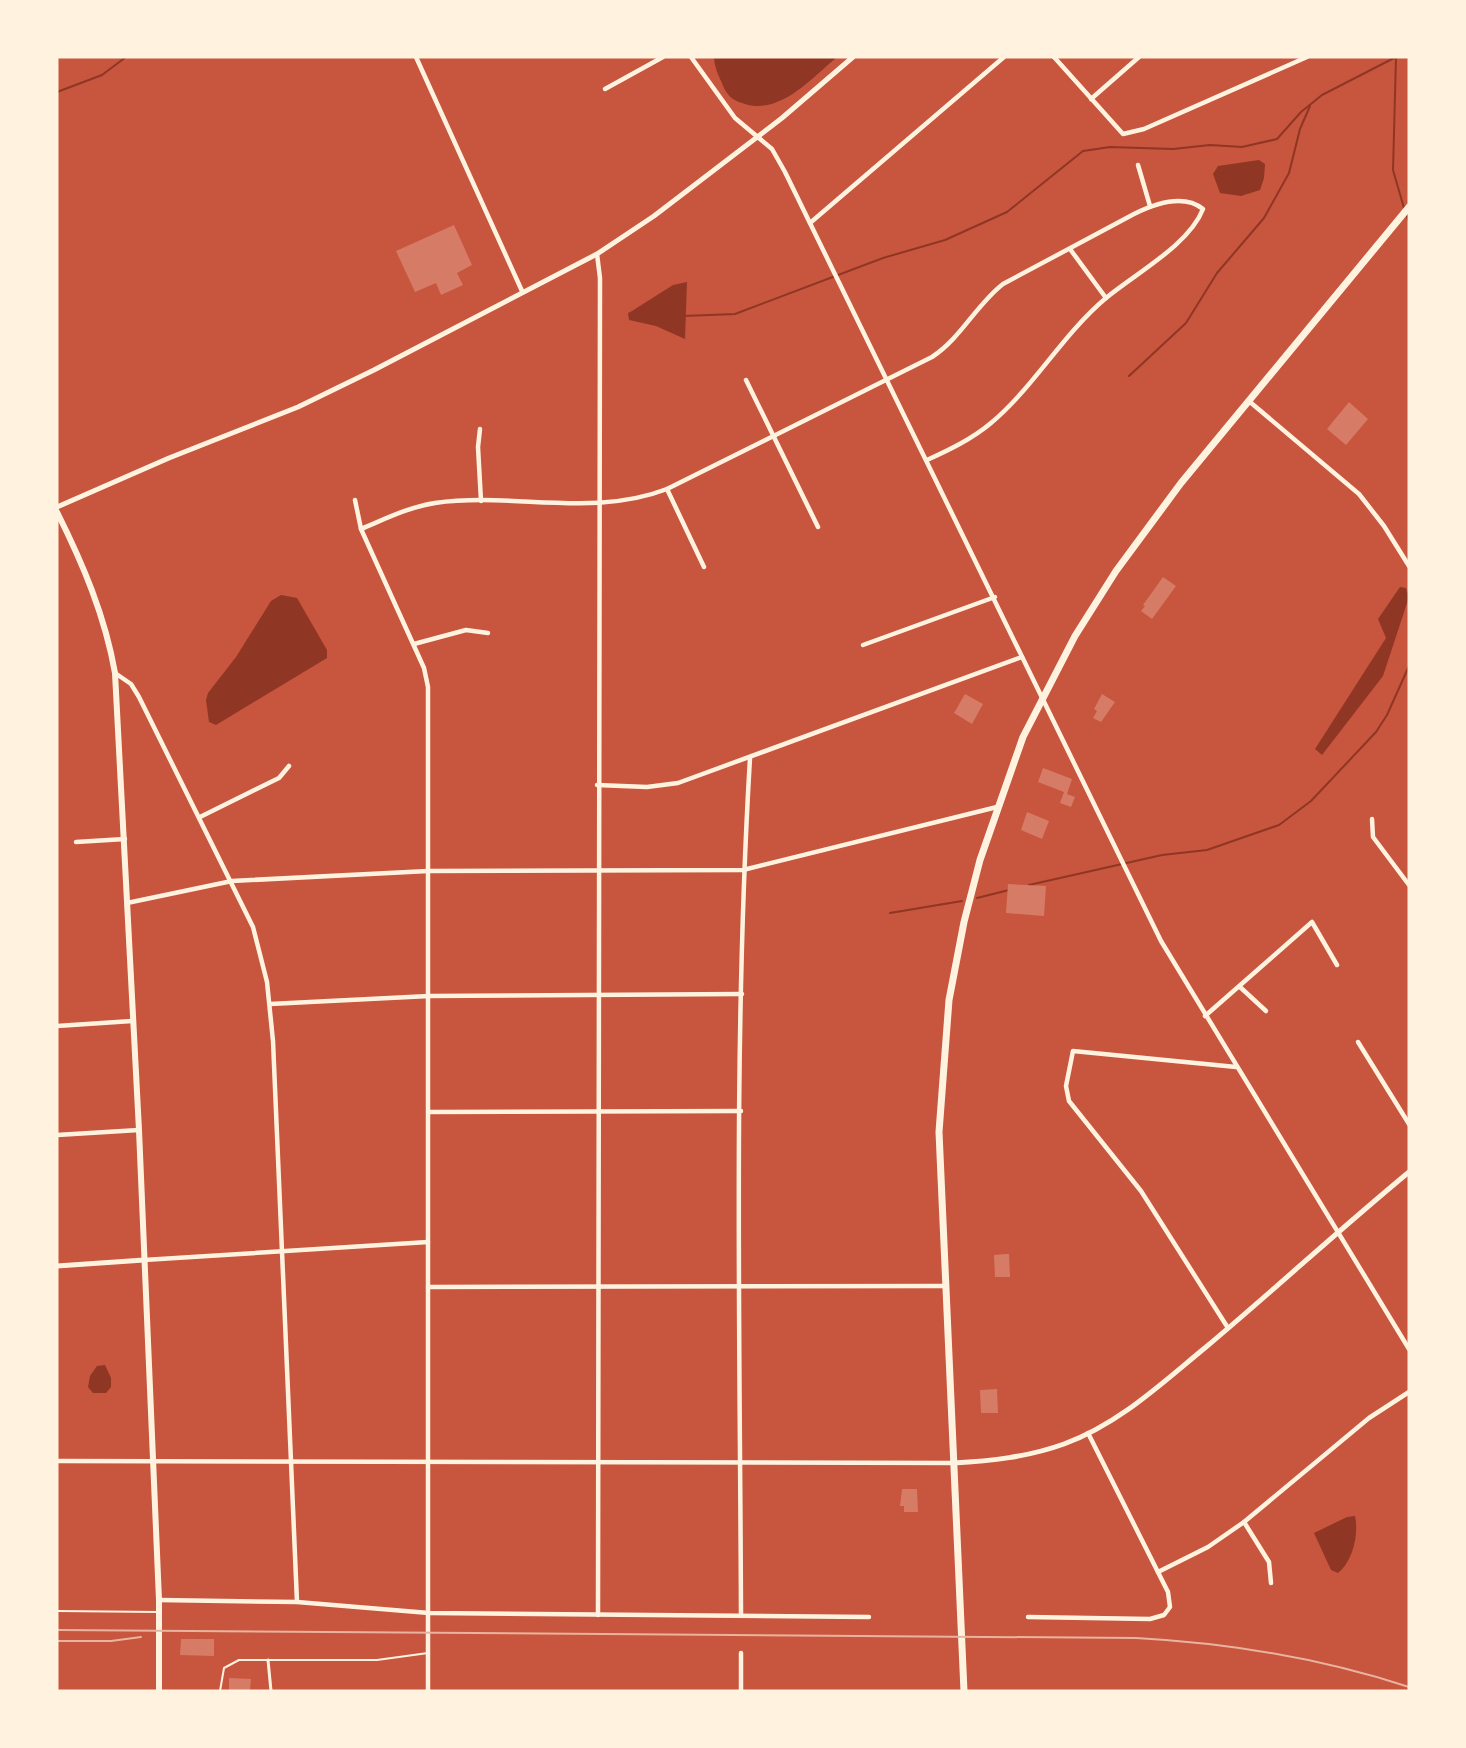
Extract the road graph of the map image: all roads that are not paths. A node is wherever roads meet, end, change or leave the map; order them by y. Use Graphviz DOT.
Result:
graph roads {
  1 [pos="416,57"];
  2 [pos="663,57"];
  3 [pos="691,57"];
  4 [pos="853,57"];
  5 [pos="1004,57"];
  6 [pos="1054,57"];
  7 [pos="1139,57"];
  8 [pos="1307,57"];
  9 [pos="605,89"];
  10 [pos="1091,99"];
  11 [pos="757,136"];
  12 [pos="1138,165"];
  13 [pos="1150,206"];
  14 [pos="1409,207"];
  15 [pos="1406,215"];
  16 [pos="810,223"];
  17 [pos="1070,249"];
  18 [pos="597,254"];
  19 [pos="522,291"];
  20 [pos="1106,298"];
  21 [pos="746,380"];
  22 [pos="887,381"];
  23 [pos="1250,402"];
  24 [pos="480,429"];
  25 [pos="774,436"];
  26 [pos="927,460"];
  27 [pos="667,489"];
  28 [pos="355,500"];
  29 [pos="481,501"];
  30 [pos="599,504"];
  31 [pos="57,509"];
  32 [pos="818,526"];
  33 [pos="361,529"];
  34 [pos="1409,566"];
  35 [pos="704,567"];
  36 [pos="995,597"];
  37 [pos="488,633"];
  38 [pos="414,644"];
  39 [pos="863,645"];
  40 [pos="1022,657"];
  41 [pos="115,673"];
  42 [pos="1041,700"];
  43 [pos="750,758"];
  44 [pos="289,766"];
  45 [pos="597,785"];
  46 [pos="997,807"];
  47 [pos="200,817"];
  48 [pos="1372,819"];
  49 [pos="125,839"];
  50 [pos="76,842"];
  51 [pos="743,870"];
  52 [pos="598,871"];
  53 [pos="428,872"];
  54 [pos="232,881"];
  55 [pos="1409,885"];
  56 [pos="127,903"];
  57 [pos="1337,966"];
  58 [pos="1240,987"];
  59 [pos="598,994"];
  60 [pos="742,994"];
  61 [pos="429,996"];
  62 [pos="270,1004"];
  63 [pos="1266,1011"];
  64 [pos="1205,1016"];
  65 [pos="132,1021"];
  66 [pos="57,1026"];
  67 [pos="1358,1042"];
  68 [pos="1236,1067"];
  69 [pos="741,1111"];
  70 [pos="429,1112"];
  71 [pos="599,1112"];
  72 [pos="1409,1124"];
  73 [pos="139,1130"];
  74 [pos="57,1135"];
  75 [pos="1409,1172"];
  76 [pos="1338,1235"];
  77 [pos="428,1242"];
  78 [pos="282,1251"];
  79 [pos="144,1260"];
  80 [pos="57,1266"];
  81 [pos="944,1286"];
  82 [pos="428,1287"];
  83 [pos="740,1287"];
  84 [pos="598,1288"];
  85 [pos="1228,1328"];
  86 [pos="1409,1349"];
  87 [pos="1409,1392"];
  88 [pos="1088,1433"];
  89 [pos="153,1460"];
  90 [pos="291,1460"];
  91 [pos="57,1461"];
  92 [pos="428,1461"];
  93 [pos="598,1461"];
  94 [pos="741,1462"];
  95 [pos="953,1463"];
  96 [pos="1244,1522"];
  97 [pos="1158,1572"];
  98 [pos="1271,1583"];
  99 [pos="159,1600"];
  100 [pos="297,1602"];
  101 [pos="57,1611"];
  102 [pos="158,1612"];
  103 [pos="429,1613"];
  104 [pos="598,1615"];
  105 [pos="741,1615"];
  106 [pos="869,1617"];
  107 [pos="1028,1617"];
  108 [pos="428,1653"];
  109 [pos="741,1653"];
  110 [pos="268,1660"];
  111 [pos="159,1691"];
  112 [pos="220,1691"];
  113 [pos="271,1691"];
  114 [pos="428,1691"];
  115 [pos="741,1691"];
  116 [pos="964,1691"];
  1 -- 19 [label="street"];
  2 -- 9 [label="street"];
  3 -- 11 [label="street"];
  4 -- 11 [label="street"];
  5 -- 16 [label="street"];
  6 -- 10 [label="street"];
  7 -- 10 [label="street"];
  8 -- 10 [label="street"];
  11 -- 16 [label="street"];
  11 -- 18 [label="street"];
  12 -- 13 [label="street"];
  13 -- 17 [label="street"];
  13 -- 20 [label="street"];
  14 -- 15 [label="main road"];
  15 -- 23 [label="main road"];
  16 -- 22 [label="street"];
  17 -- 20 [label="street"];
  17 -- 22 [label="street"];
  18 -- 19 [label="street"];
  18 -- 30 [label="street"];
  19 -- 31 [label="street"];
  20 -- 26 [label="street"];
  21 -- 25 [label="street"];
  22 -- 25 [label="street"];
  22 -- 26 [label="street"];
  23 -- 34 [label="street"];
  23 -- 42 [label="main road"];
  24 -- 29 [label="street"];
  25 -- 27 [label="street"];
  25 -- 32 [label="street"];
  26 -- 36 [label="street"];
  27 -- 30 [label="street"];
  27 -- 35 [label="street"];
  28 -- 33 [label="street"];
  29 -- 30 [label="street"];
  29 -- 33 [label="street"];
  30 -- 45 [label="street"];
  31 -- 41 [label="main road"];
  33 -- 38 [label="street"];
  36 -- 39 [label="street"];
  36 -- 40 [label="street"];
  37 -- 38 [label="street"];
  38 -- 53 [label="street"];
  40 -- 42 [label="street"];
  40 -- 43 [label="street"];
  41 -- 47 [label="street"];
  41 -- 49 [label="main road"];
  42 -- 46 [label="main road"];
  42 -- 64 [label="street"];
  43 -- 45 [label="street"];
  43 -- 51 [label="street"];
  44 -- 47 [label="street"];
  45 -- 52 [label="street"];
  46 -- 51 [label="street"];
  46 -- 81 [label="main road"];
  47 -- 54 [label="street"];
  48 -- 55 [label="street"];
  49 -- 50 [label="street"];
  49 -- 56 [label="main road"];
  51 -- 52 [label="street"];
  51 -- 60 [label="street"];
  52 -- 53 [label="street"];
  52 -- 59 [label="street"];
  53 -- 54 [label="street"];
  53 -- 61 [label="street"];
  54 -- 56 [label="street"];
  54 -- 62 [label="street"];
  56 -- 65 [label="main road"];
  57 -- 58 [label="street"];
  58 -- 63 [label="street"];
  58 -- 64 [label="street"];
  59 -- 60 [label="street"];
  59 -- 61 [label="street"];
  59 -- 71 [label="street"];
  60 -- 69 [label="street"];
  61 -- 62 [label="street"];
  61 -- 70 [label="street"];
  62 -- 78 [label="street"];
  64 -- 68 [label="street"];
  65 -- 66 [label="street"];
  65 -- 73 [label="main road"];
  67 -- 72 [label="street"];
  68 -- 76 [label="street"];
  68 -- 85 [label="street"];
  69 -- 71 [label="street"];
  69 -- 83 [label="street"];
  70 -- 71 [label="street"];
  70 -- 77 [label="street"];
  71 -- 84 [label="street"];
  73 -- 74 [label="street"];
  73 -- 79 [label="main road"];
  75 -- 76 [label="street"];
  76 -- 85 [label="street"];
  76 -- 86 [label="street"];
  77 -- 78 [label="street"];
  77 -- 82 [label="street"];
  78 -- 79 [label="street"];
  78 -- 90 [label="street"];
  79 -- 80 [label="street"];
  79 -- 89 [label="main road"];
  81 -- 83 [label="street"];
  81 -- 95 [label="main road"];
  82 -- 84 [label="street"];
  82 -- 92 [label="street"];
  83 -- 84 [label="street"];
  83 -- 94 [label="street"];
  84 -- 93 [label="street"];
  85 -- 88 [label="street"];
  87 -- 96 [label="street"];
  88 -- 95 [label="street"];
  88 -- 97 [label="street"];
  89 -- 90 [label="street"];
  89 -- 91 [label="street"];
  89 -- 99 [label="main road"];
  90 -- 92 [label="street"];
  90 -- 100 [label="street"];
  92 -- 93 [label="street"];
  92 -- 103 [label="street"];
  93 -- 94 [label="street"];
  93 -- 104 [label="street"];
  94 -- 95 [label="street"];
  94 -- 105 [label="street"];
  95 -- 116 [label="main road"];
  96 -- 97 [label="street"];
  96 -- 98 [label="street"];
  97 -- 107 [label="street"];
  99 -- 100 [label="street"];
  99 -- 102 [label="main road"];
  100 -- 103 [label="street"];
  101 -- 102 [label="lane"];
  102 -- 111 [label="main road"];
  103 -- 104 [label="street"];
  103 -- 108 [label="street"];
  104 -- 105 [label="street"];
  105 -- 106 [label="street"];
  108 -- 110 [label="lane"];
  108 -- 114 [label="street"];
  109 -- 115 [label="street"];
  110 -- 112 [label="lane"];
  110 -- 113 [label="street"];
}
